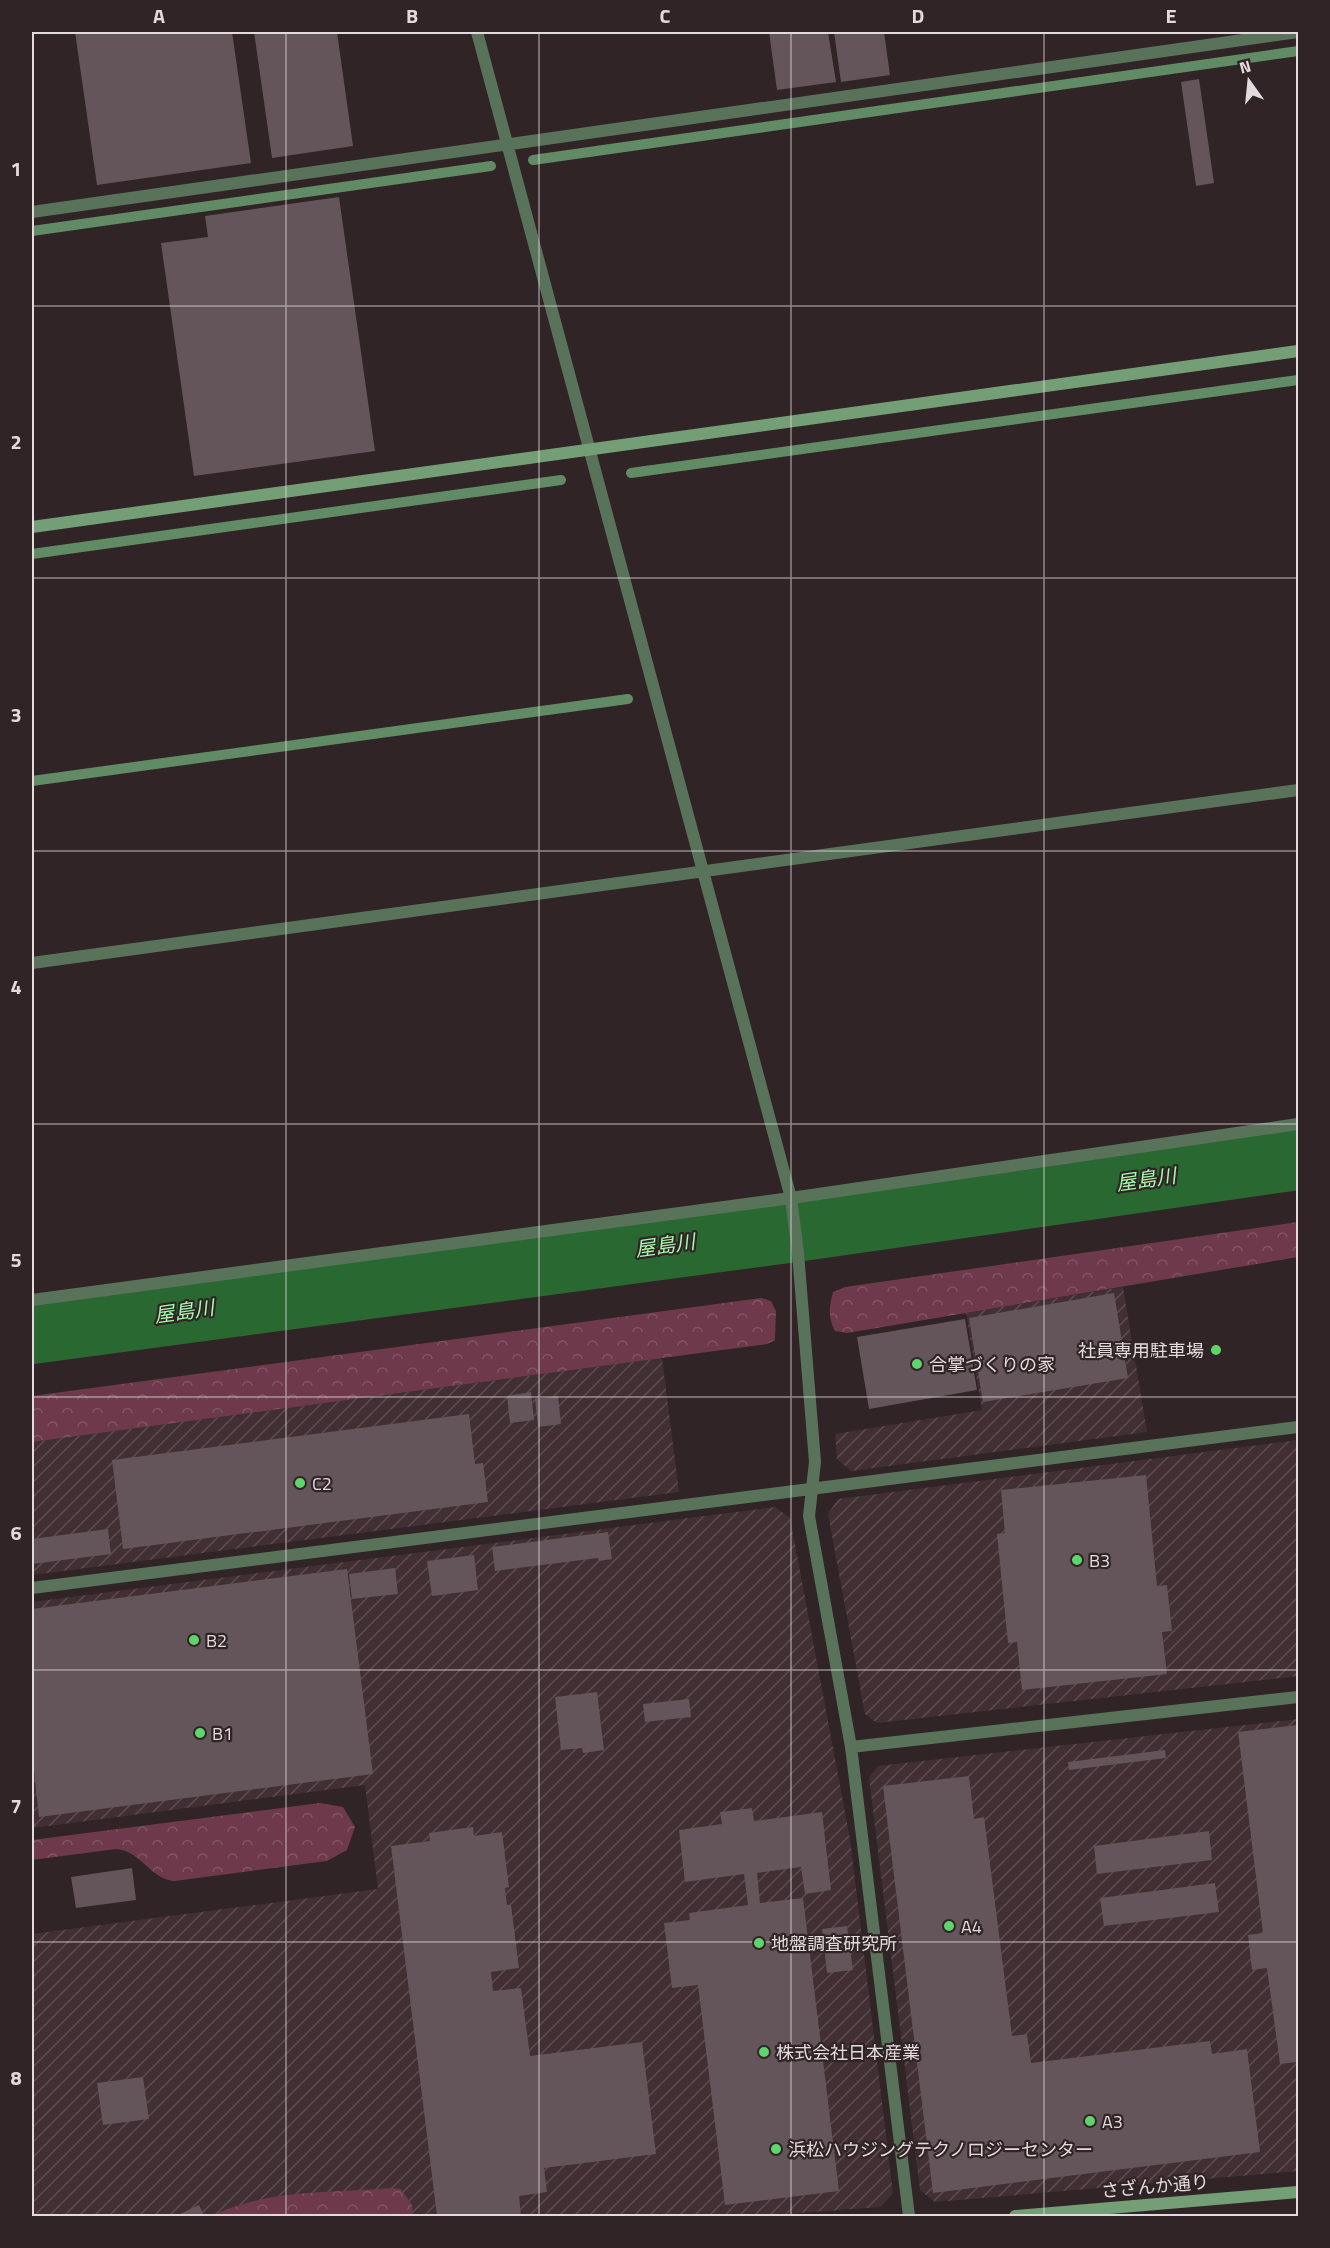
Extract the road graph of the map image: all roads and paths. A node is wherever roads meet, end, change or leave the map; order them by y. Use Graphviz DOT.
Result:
graph roads {
  1 [pos="477,32"];
  2 [pos="1299,32"];
  3 [pos="507,145"];
  4 [pos="32,212"];
  5 [pos="1299,351"];
  6 [pos="589,449"];
  7 [pos="32,527"];
  8 [pos="1299,790"];
  9 [pos="703,871"];
  10 [pos="32,963"];
  11 [pos="1299,1124"];
  12 [pos="791,1202"];
  13 [pos="32,1300"];
  14 [pos="1299,1427"];
  15 [pos="812,1488"];
  16 [pos="32,1588"];
  17 [pos="1299,1697"];
  18 [pos="851,1747"];
  19 [pos="1299,2192"];
  20 [pos="909,2217"];
  21 [pos="1015,2217"];
  1 -- 3 [label="street"];
  2 -- 3 [label="street"];
  3 -- 4 [label="street"];
  3 -- 6 [label="street"];
  5 -- 6 [label="street"];
  6 -- 7 [label="street"];
  6 -- 9 [label="street"];
  8 -- 9 [label="street"];
  9 -- 10 [label="street"];
  9 -- 12 [label="street"];
  11 -- 12 [label="street"];
  12 -- 13 [label="street"];
  12 -- 15 [label="street"];
  14 -- 15 [label="street"];
  15 -- 16 [label="street"];
  15 -- 18 [label="street"];
  17 -- 18 [label="street"];
  18 -- 20 [label="street"];
  19 -- 21 [label="street, さざんか通り"];
}
